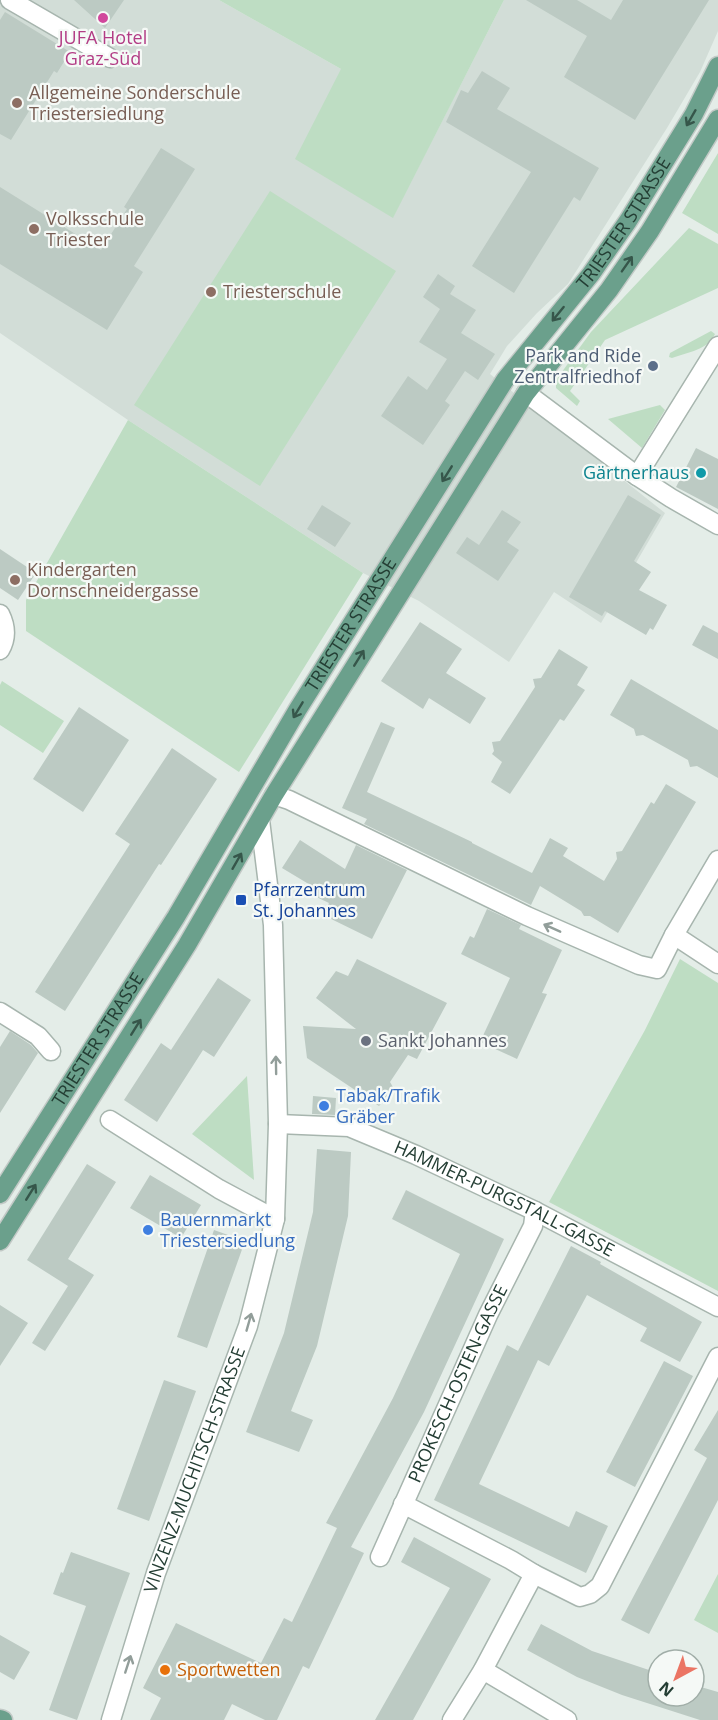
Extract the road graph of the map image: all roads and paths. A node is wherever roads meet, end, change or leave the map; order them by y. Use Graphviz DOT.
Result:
graph roads {
  1 [pos="10,0"];
  2 [pos="110,58"];
  3 [pos="718,66"];
  4 [pos="718,119"];
  5 [pos="718,346"];
  6 [pos="526,393"];
  7 [pos="637,476"];
  8 [pos="718,525"];
  9 [pos="3,621"];
  10 [pos="0,650"];
  11 [pos="274,795"];
  12 [pos="260,820"];
  13 [pos="718,860"];
  14 [pos="674,935"];
  15 [pos="718,964"];
  16 [pos="0,1012"];
  17 [pos="51,1050"];
  18 [pos="110,1120"];
  19 [pos="278,1124"];
  20 [pos="0,1194"];
  21 [pos="536,1211"];
  22 [pos="274,1219"];
  23 [pos="0,1241"];
  24 [pos="718,1307"];
  25 [pos="718,1357"];
  26 [pos="404,1504"];
  27 [pos="380,1557"];
  28 [pos="534,1574"];
  29 [pos="483,1670"];
  30 [pos="111,1720"];
  31 [pos="452,1720"];
  32 [pos="567,1720"];
  1 -- 2 [label="street"];
  3 -- 20 [label="main road, TRIESTER STRASSE, one-way"];
  6 -- 4 [label="main road, TRIESTER STRASSE, one-way"];
  5 -- 7 [label="street"];
  6 -- 7 [label="street"];
  11 -- 6 [label="main road, TRIESTER STRASSE, one-way"];
  7 -- 8 [label="street"];
  9 -- 10 [label="street"];
  11 -- 12 [label="main road, TRIESTER STRASSE"];
  14 -- 11 [label="street, one-way"];
  19 -- 12 [label="street, VINZENZ-MUCHITSCH-STRASSE, one-way"];
  23 -- 12 [label="main road, TRIESTER STRASSE, one-way"];
  13 -- 14 [label="street"];
  14 -- 15 [label="street"];
  16 -- 17 [label="street"];
  18 -- 22 [label="street"];
  19 -- 21 [label="street, HAMMER-PURGSTALL-GASSE"];
  19 -- 22 [label="street, VINZENZ-MUCHITSCH-STRASSE"];
  21 -- 24 [label="street, HAMMER-PURGSTALL-GASSE"];
  21 -- 26 [label="street, PROKESCH-OSTEN-GASSE"];
  30 -- 22 [label="street, VINZENZ-MUCHITSCH-STRASSE, one-way"];
  25 -- 28 [label="street"];
  26 -- 27 [label="street, PROKESCH-OSTEN-GASSE"];
  26 -- 28 [label="street"];
  28 -- 29 [label="street"];
  29 -- 31 [label="street"];
  29 -- 32 [label="street"];
}
